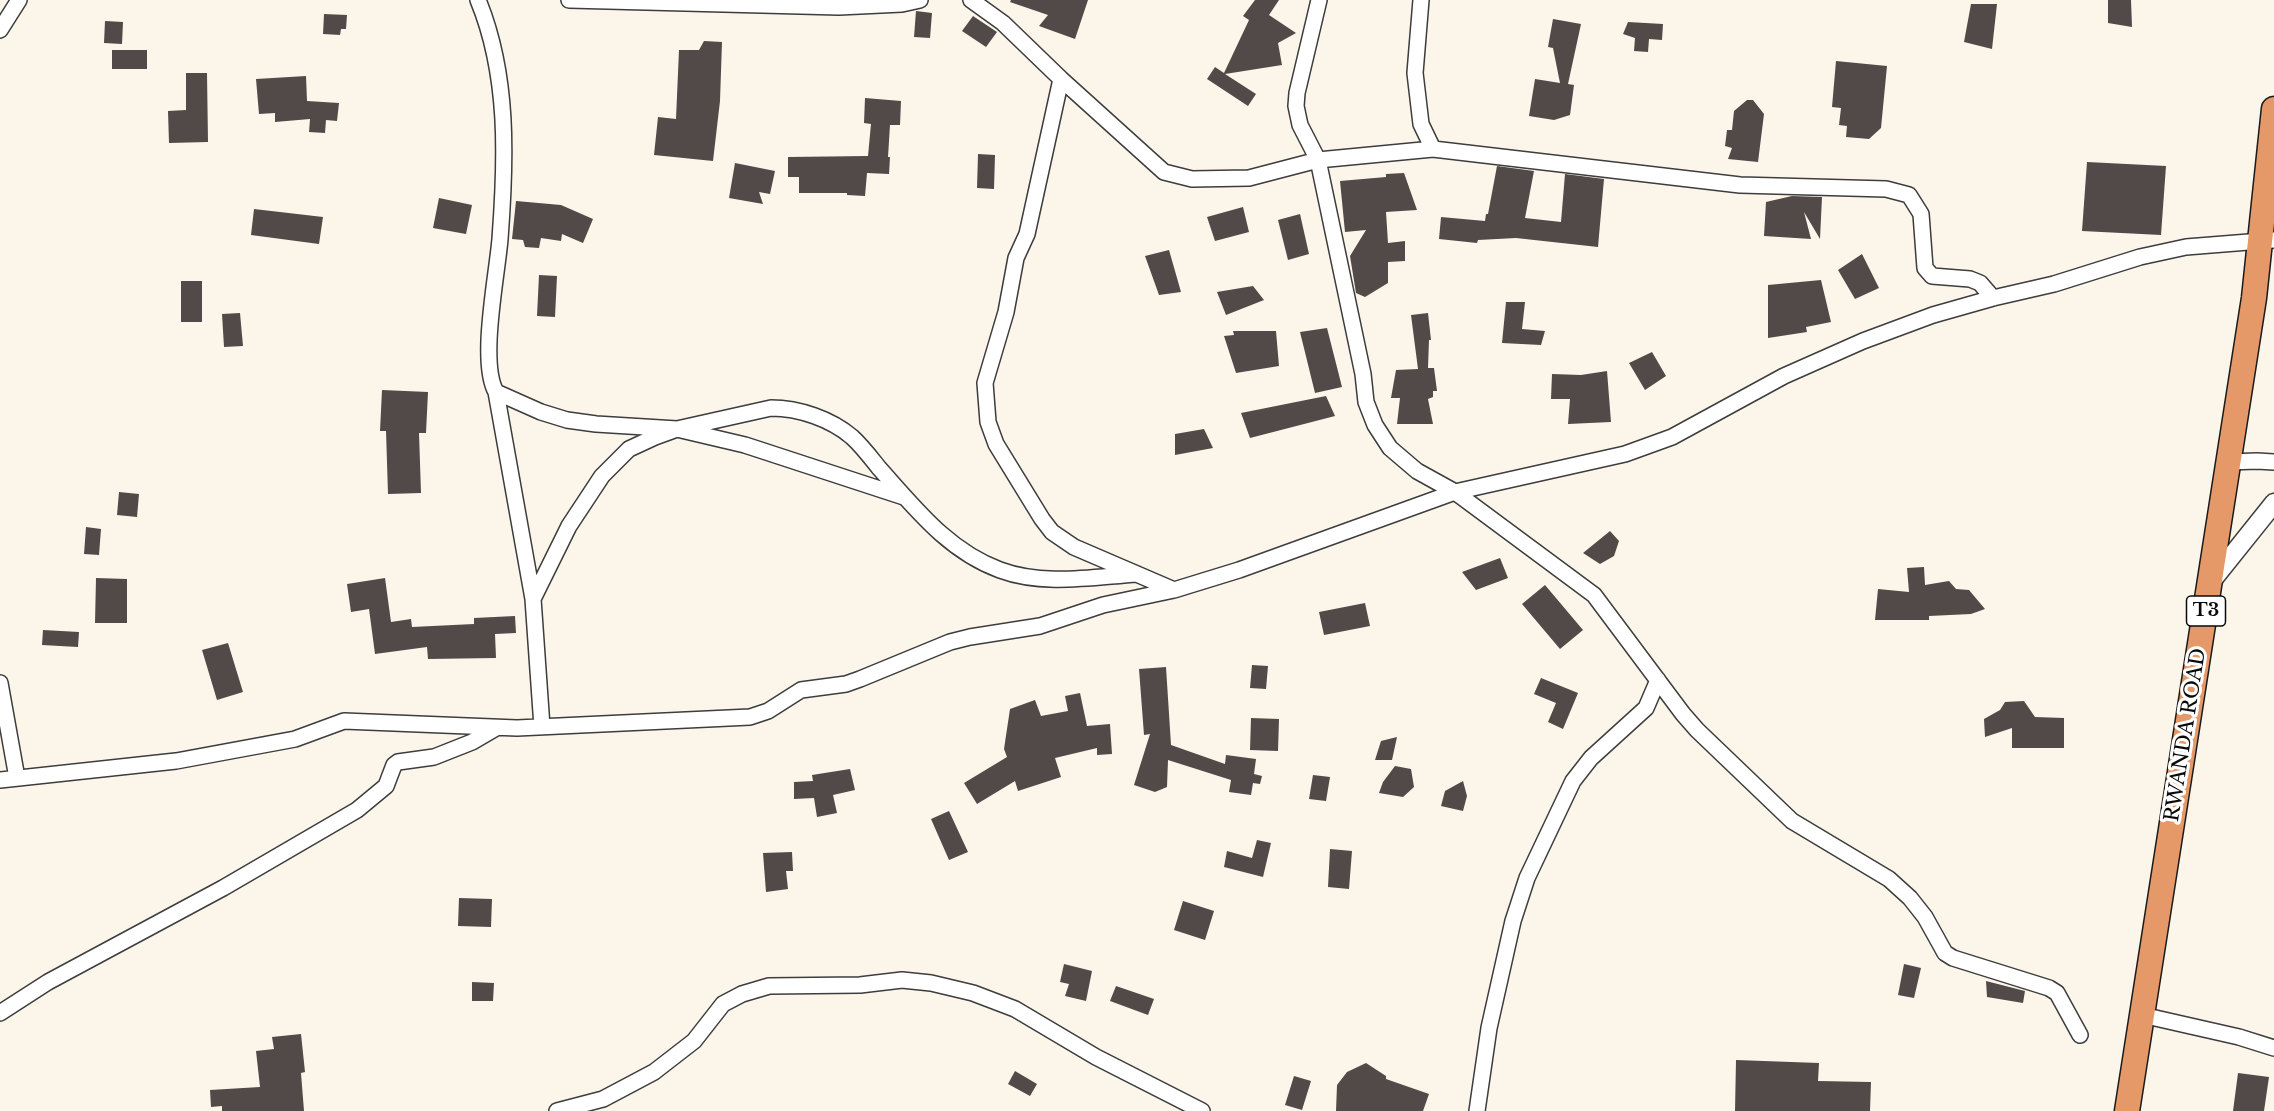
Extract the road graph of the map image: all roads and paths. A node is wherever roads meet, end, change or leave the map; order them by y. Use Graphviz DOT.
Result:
graph roads {
  1 [pos="19,0"];
  2 [pos="478,0"];
  3 [pos="571,0"];
  4 [pos="920,0"];
  5 [pos="971,0"];
  6 [pos="1319,0"];
  7 [pos="1420,0"];
  8 [pos="0,30"];
  9 [pos="1061,79"];
  10 [pos="2274,109"];
  11 [pos="1433,149"];
  12 [pos="1318,160"];
  13 [pos="2267,241"];
  14 [pos="1993,298"];
  15 [pos="496,392"];
  16 [pos="677,429"];
  17 [pos="2228,462"];
  18 [pos="2274,462"];
  19 [pos="1455,492"];
  20 [pos="905,497"];
  21 [pos="2274,503"];
  22 [pos="1137,574"];
  23 [pos="2210,583"];
  24 [pos="1174,590"];
  25 [pos="533,599"];
  26 [pos="1658,680"];
  27 [pos="0,683"];
  28 [pos="542,727"];
  29 [pos="496,728"];
  30 [pos="17,778"];
  31 [pos="0,780"];
  32 [pos="0,1013"];
  33 [pos="2142,1015"];
  34 [pos="2080,1035"];
  35 [pos="2274,1048"];
  36 [pos="557,1111"];
  37 [pos="1202,1111"];
  38 [pos="1477,1111"];
  39 [pos="2127,1111"];
  1 -- 8 [label="street"];
  2 -- 15 [label="street"];
  3 -- 4 [label="street"];
  5 -- 9 [label="street"];
  6 -- 12 [label="street"];
  7 -- 11 [label="street"];
  9 -- 12 [label="street"];
  9 -- 22 [label="street"];
  10 -- 13 [label="highway, RWANDA ROAD / T3"];
  11 -- 12 [label="street"];
  11 -- 14 [label="street"];
  12 -- 19 [label="street"];
  13 -- 14 [label="street"];
  13 -- 17 [label="highway, RWANDA ROAD / T3"];
  14 -- 19 [label="street"];
  15 -- 16 [label="street"];
  15 -- 25 [label="street"];
  16 -- 20 [label="street"];
  16 -- 20 [label="street"];
  16 -- 25 [label="street"];
  17 -- 18 [label="street"];
  17 -- 23 [label="highway, RWANDA ROAD / T3"];
  19 -- 24 [label="street"];
  19 -- 26 [label="street"];
  20 -- 22 [label="street"];
  21 -- 23 [label="street"];
  22 -- 24 [label="street"];
  23 -- 33 [label="highway, RWANDA ROAD / T3"];
  24 -- 28 [label="street"];
  25 -- 28 [label="street"];
  26 -- 34 [label="street"];
  26 -- 38 [label="street"];
  27 -- 30 [label="street"];
  28 -- 29 [label="street"];
  29 -- 30 [label="street"];
  29 -- 32 [label="street"];
  30 -- 31 [label="street"];
  33 -- 35 [label="street"];
  33 -- 39 [label="highway, RWANDA ROAD / T3"];
  36 -- 37 [label="street"];
}
